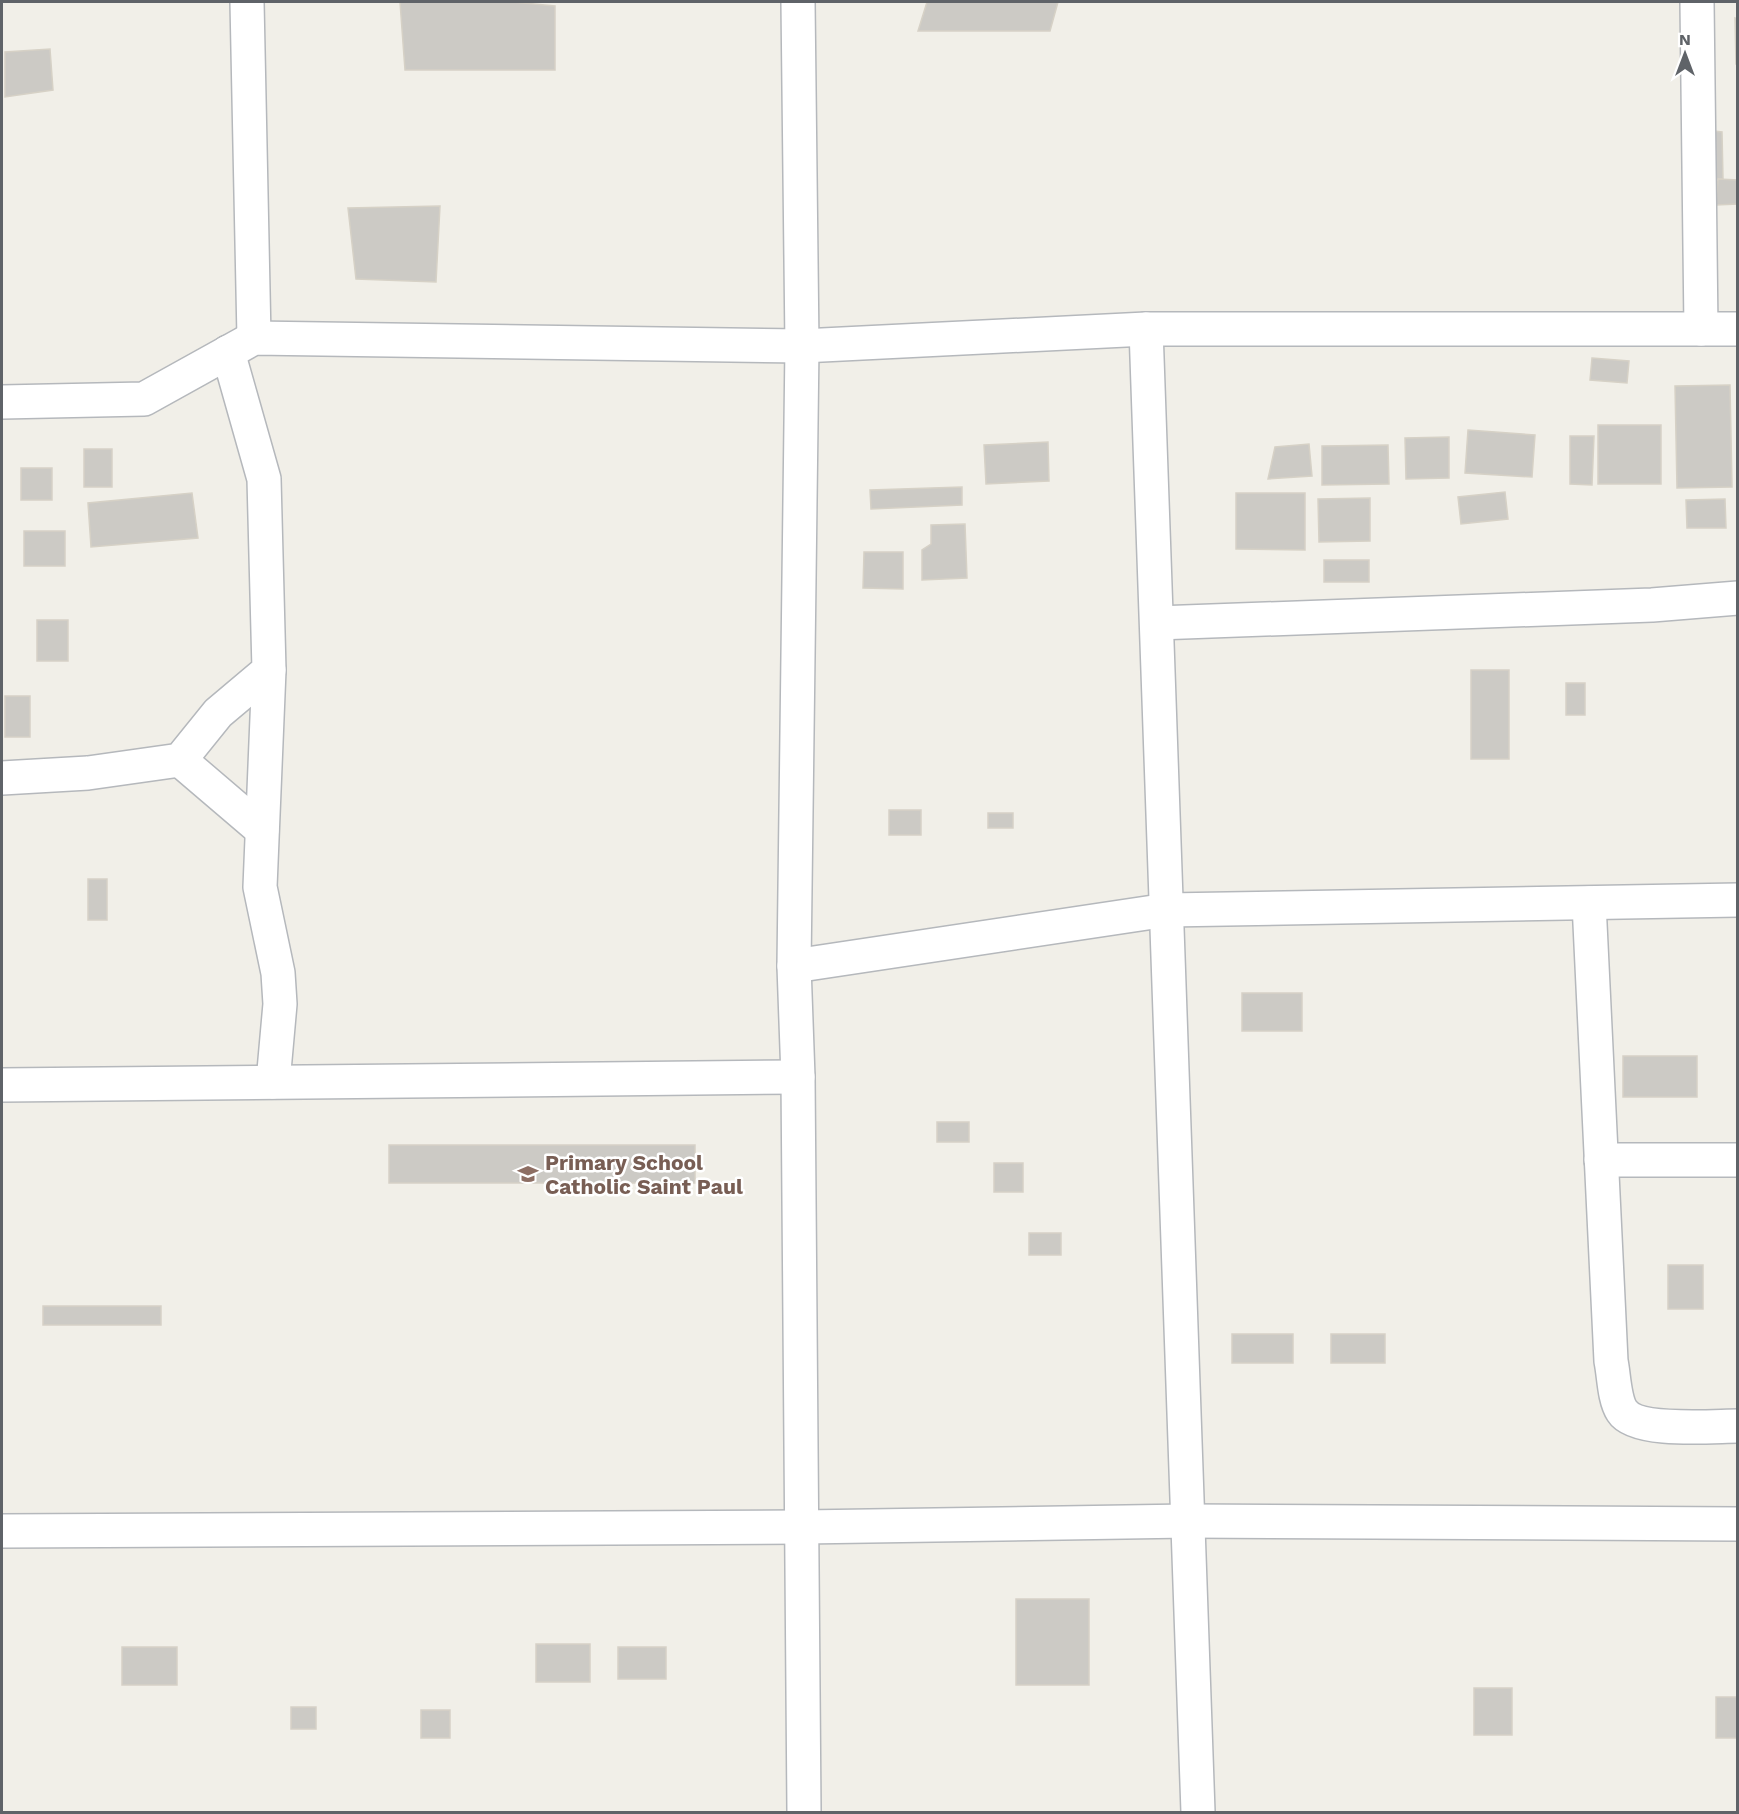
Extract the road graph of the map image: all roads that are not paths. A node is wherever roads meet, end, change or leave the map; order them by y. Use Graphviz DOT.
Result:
graph roads {
  1 [pos="247,2"];
  2 [pos="798,2"];
  3 [pos="1697,2"];
  4 [pos="1146,329"];
  5 [pos="1701,329"];
  6 [pos="1737,329"];
  7 [pos="241,345"];
  8 [pos="802,346"];
  9 [pos="2,402"];
  10 [pos="1737,598"];
  11 [pos="1157,623"];
  12 [pos="269,670"];
  13 [pos="180,760"];
  14 [pos="2,778"];
  15 [pos="262,830"];
  16 [pos="1737,900"];
  17 [pos="1589,903"];
  18 [pos="1167,910"];
  19 [pos="794,966"];
  20 [pos="798,1077"];
  21 [pos="273,1082"];
  22 [pos="2,1085"];
  23 [pos="1601,1160"];
  24 [pos="1737,1160"];
  25 [pos="1737,1426"];
  26 [pos="1188,1521"];
  27 [pos="1737,1524"];
  28 [pos="803,1527"];
  29 [pos="2,1532"];
  30 [pos="804,1812"];
  31 [pos="1198,1812"];
  1 -- 7 [label="street"];
  2 -- 8 [label="street"];
  3 -- 5 [label="street"];
  4 -- 5 [label="street"];
  4 -- 8 [label="street"];
  4 -- 11 [label="street"];
  5 -- 6 [label="street"];
  7 -- 8 [label="street"];
  7 -- 9 [label="street"];
  7 -- 12 [label="street"];
  8 -- 19 [label="street"];
  10 -- 11 [label="street"];
  11 -- 18 [label="street"];
  12 -- 13 [label="street"];
  12 -- 15 [label="street"];
  13 -- 14 [label="street"];
  13 -- 15 [label="street"];
  15 -- 21 [label="street"];
  16 -- 17 [label="street"];
  17 -- 18 [label="street"];
  17 -- 23 [label="street"];
  18 -- 19 [label="street"];
  18 -- 26 [label="street"];
  19 -- 20 [label="street"];
  20 -- 21 [label="street"];
  20 -- 28 [label="street"];
  21 -- 22 [label="street"];
  23 -- 24 [label="street"];
  23 -- 25 [label="street"];
  26 -- 27 [label="street"];
  26 -- 28 [label="street"];
  26 -- 31 [label="street"];
  28 -- 29 [label="street"];
  28 -- 30 [label="street"];
}
